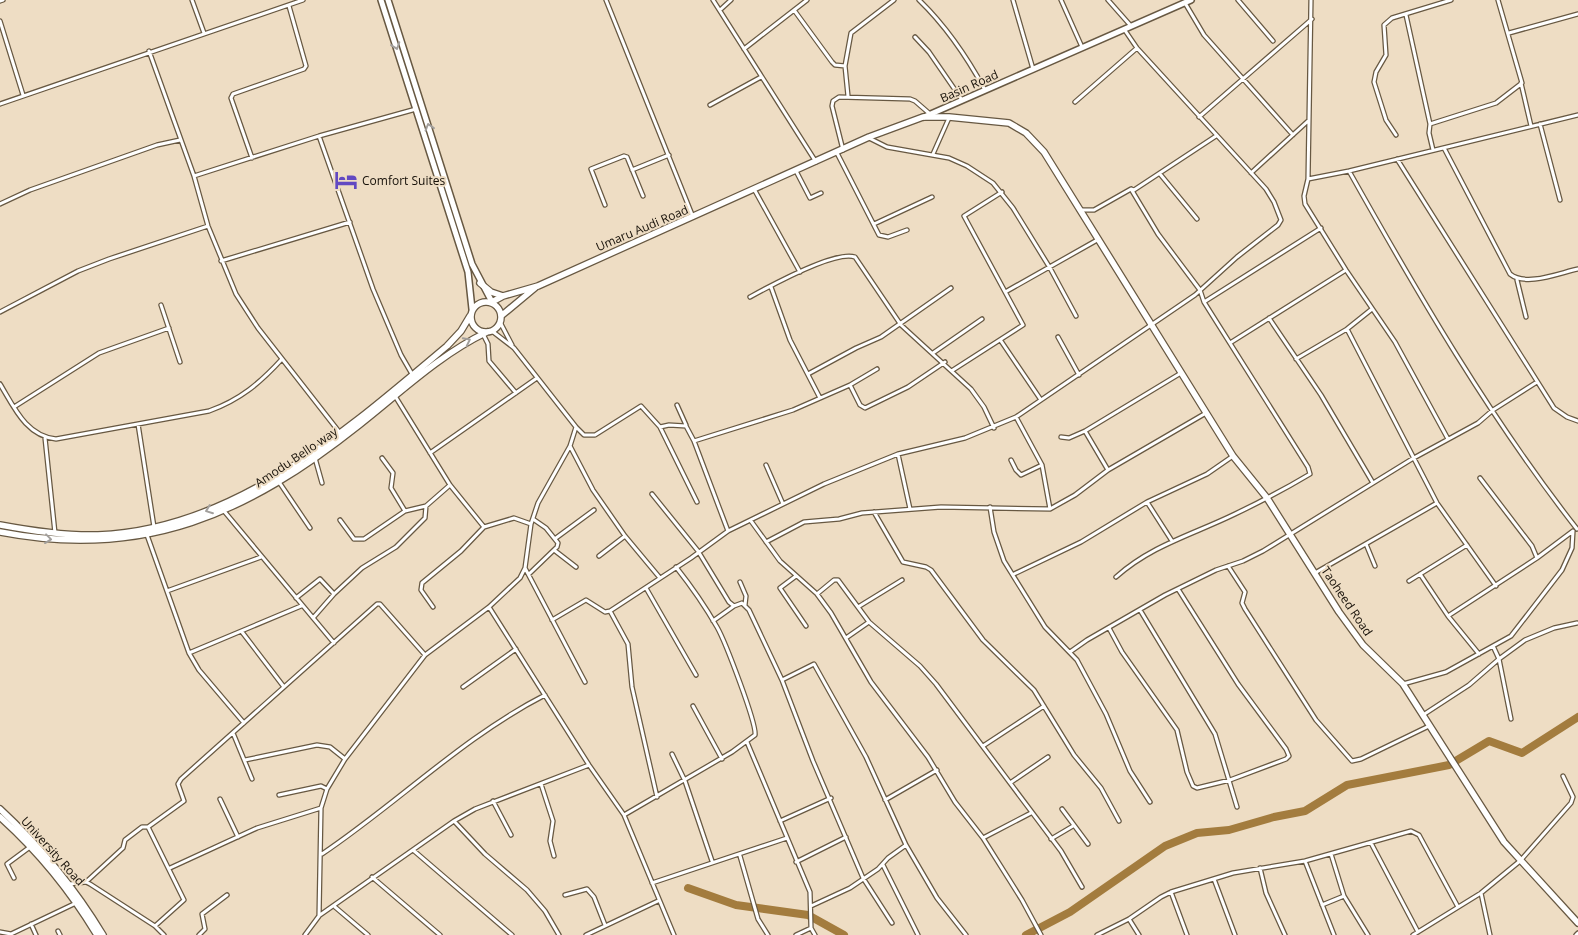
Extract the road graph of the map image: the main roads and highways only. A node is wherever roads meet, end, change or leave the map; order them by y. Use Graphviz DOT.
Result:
graph roads {
  1 [pos="923,117"];
  2 [pos="754,189"];
  3 [pos="480,283"];
  4 [pos="538,286"];
  5 [pos="503,296"];
  6 [pos="492,302"];
  7 [pos="471,313"];
  8 [pos="501,319"];
  9 [pos="487,332"];
  10 [pos="341,435"];
  11 [pos="0,525"];
  12 [pos="0,532"];
  13 [pos="0,809"];
  14 [pos="2,818"];
  15 [pos="1578,924"];
  16 [pos="98,935"];
  17 [pos="103,935"];
  1 -- 2 [label="main road, Basin Road"];
  1 -- 15 [label="main road, Taoheed Road"];
  2 -- 4 [label="main road, Umaru Audi Road"];
  3 -- 5 [label="main road"];
  4 -- 5 [label="main road"];
  4 -- 8 [label="main road"];
  5 -- 6 [label="main road"];
  6 -- 7 [label="main road"];
  6 -- 8 [label="main road"];
  7 -- 9 [label="main road"];
  7 -- 10 [label="main road, Amodu Bello way"];
  8 -- 9 [label="main road"];
  10 -- 9 [label="main road, Amodu Bello way, one-way"];
  10 -- 11 [label="main road, Amodu Bello way, one-way"];
  12 -- 10 [label="main road, Amodu Bello way, one-way"];
  13 -- 14 [label="main road, University Road"];
  14 -- 16 [label="main road, University Road"];
  14 -- 17 [label="main road, University Road"];
}
